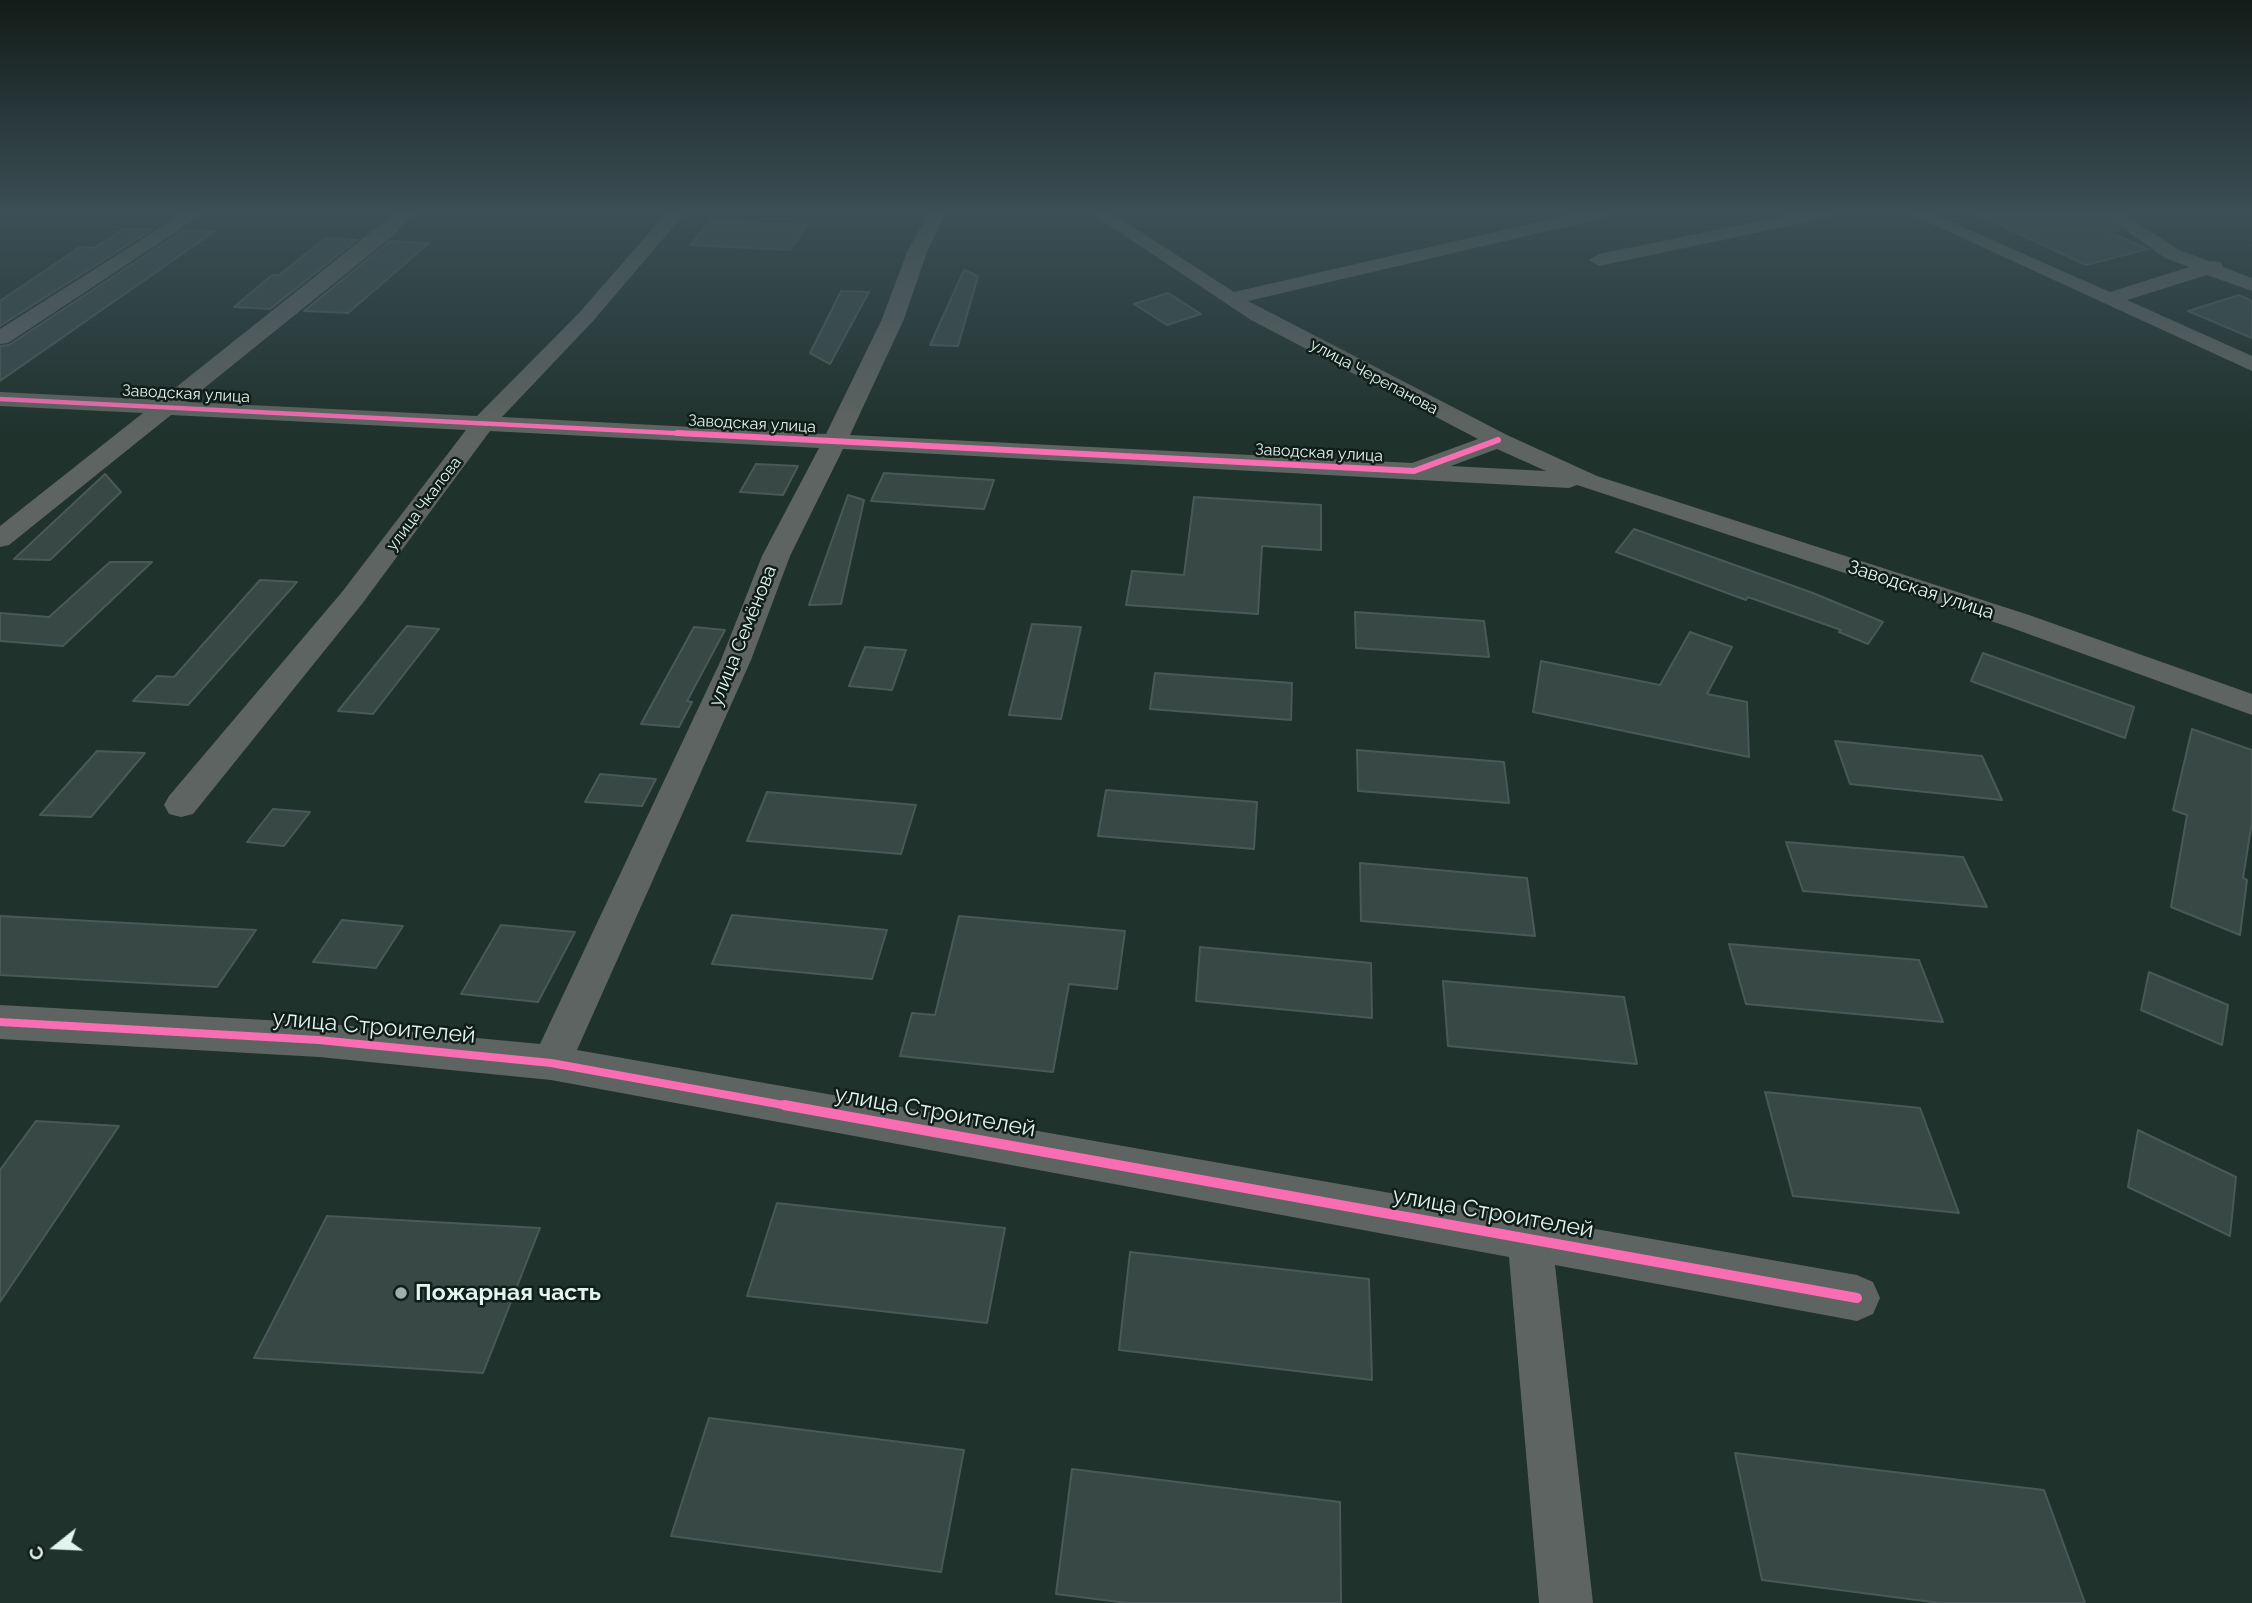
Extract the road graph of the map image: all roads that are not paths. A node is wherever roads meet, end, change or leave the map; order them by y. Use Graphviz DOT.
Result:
graph roads {
  1 [pos="80,287"];
  2 [pos="316,287"];
  3 [pos="612,287"];
  4 [pos="905,287"];
  5 [pos="1211,287"];
  6 [pos="1282,287"];
  7 [pos="2083,287"];
  8 [pos="2148,287"];
  9 [pos="1229,299"];
  10 [pos="2110,299"];
  11 [pos="0,338"];
  12 [pos="2252,364"];
  13 [pos="0,398"];
  14 [pos="165,406"];
  15 [pos="482,425"];
  16 [pos="1498,440"];
  17 [pos="835,442"];
  18 [pos="1414,471"];
  19 [pos="1588,481"];
  20 [pos="0,539"];
  21 [pos="2252,705"];
  22 [pos="181,805"];
  23 [pos="0,1022"];
  24 [pos="551,1063"];
  25 [pos="1530,1240"];
  26 [pos="1857,1298"];
  27 [pos="1566,1603"];
  1 -- 11 [label="street"];
  2 -- 14 [label="street"];
  3 -- 15 [label="street, улица Чкалова"];
  4 -- 17 [label="street, улица Семёнова"];
  5 -- 9 [label="street, улица Черепанова"];
  6 -- 9 [label="street"];
  7 -- 10 [label="street"];
  8 -- 10 [label="street"];
  9 -- 16 [label="street, улица Черепанова"];
  10 -- 12 [label="street"];
  13 -- 14 [label="street, Заводская улица"];
  14 -- 15 [label="street, Заводская улица"];
  14 -- 20 [label="street"];
  15 -- 17 [label="street, Заводская улица"];
  15 -- 22 [label="street, улица Чкалова"];
  16 -- 18 [label="street, Заводская улица"];
  16 -- 19 [label="street, улица Черепанова"];
  17 -- 18 [label="street, Заводская улица"];
  17 -- 24 [label="street, улица Семёнова"];
  18 -- 19 [label="street"];
  19 -- 21 [label="street, Заводская улица"];
  23 -- 24 [label="street, улица Строителей"];
  24 -- 25 [label="street, улица Строителей"];
  25 -- 26 [label="street, улица Строителей"];
  25 -- 27 [label="street"];
}
